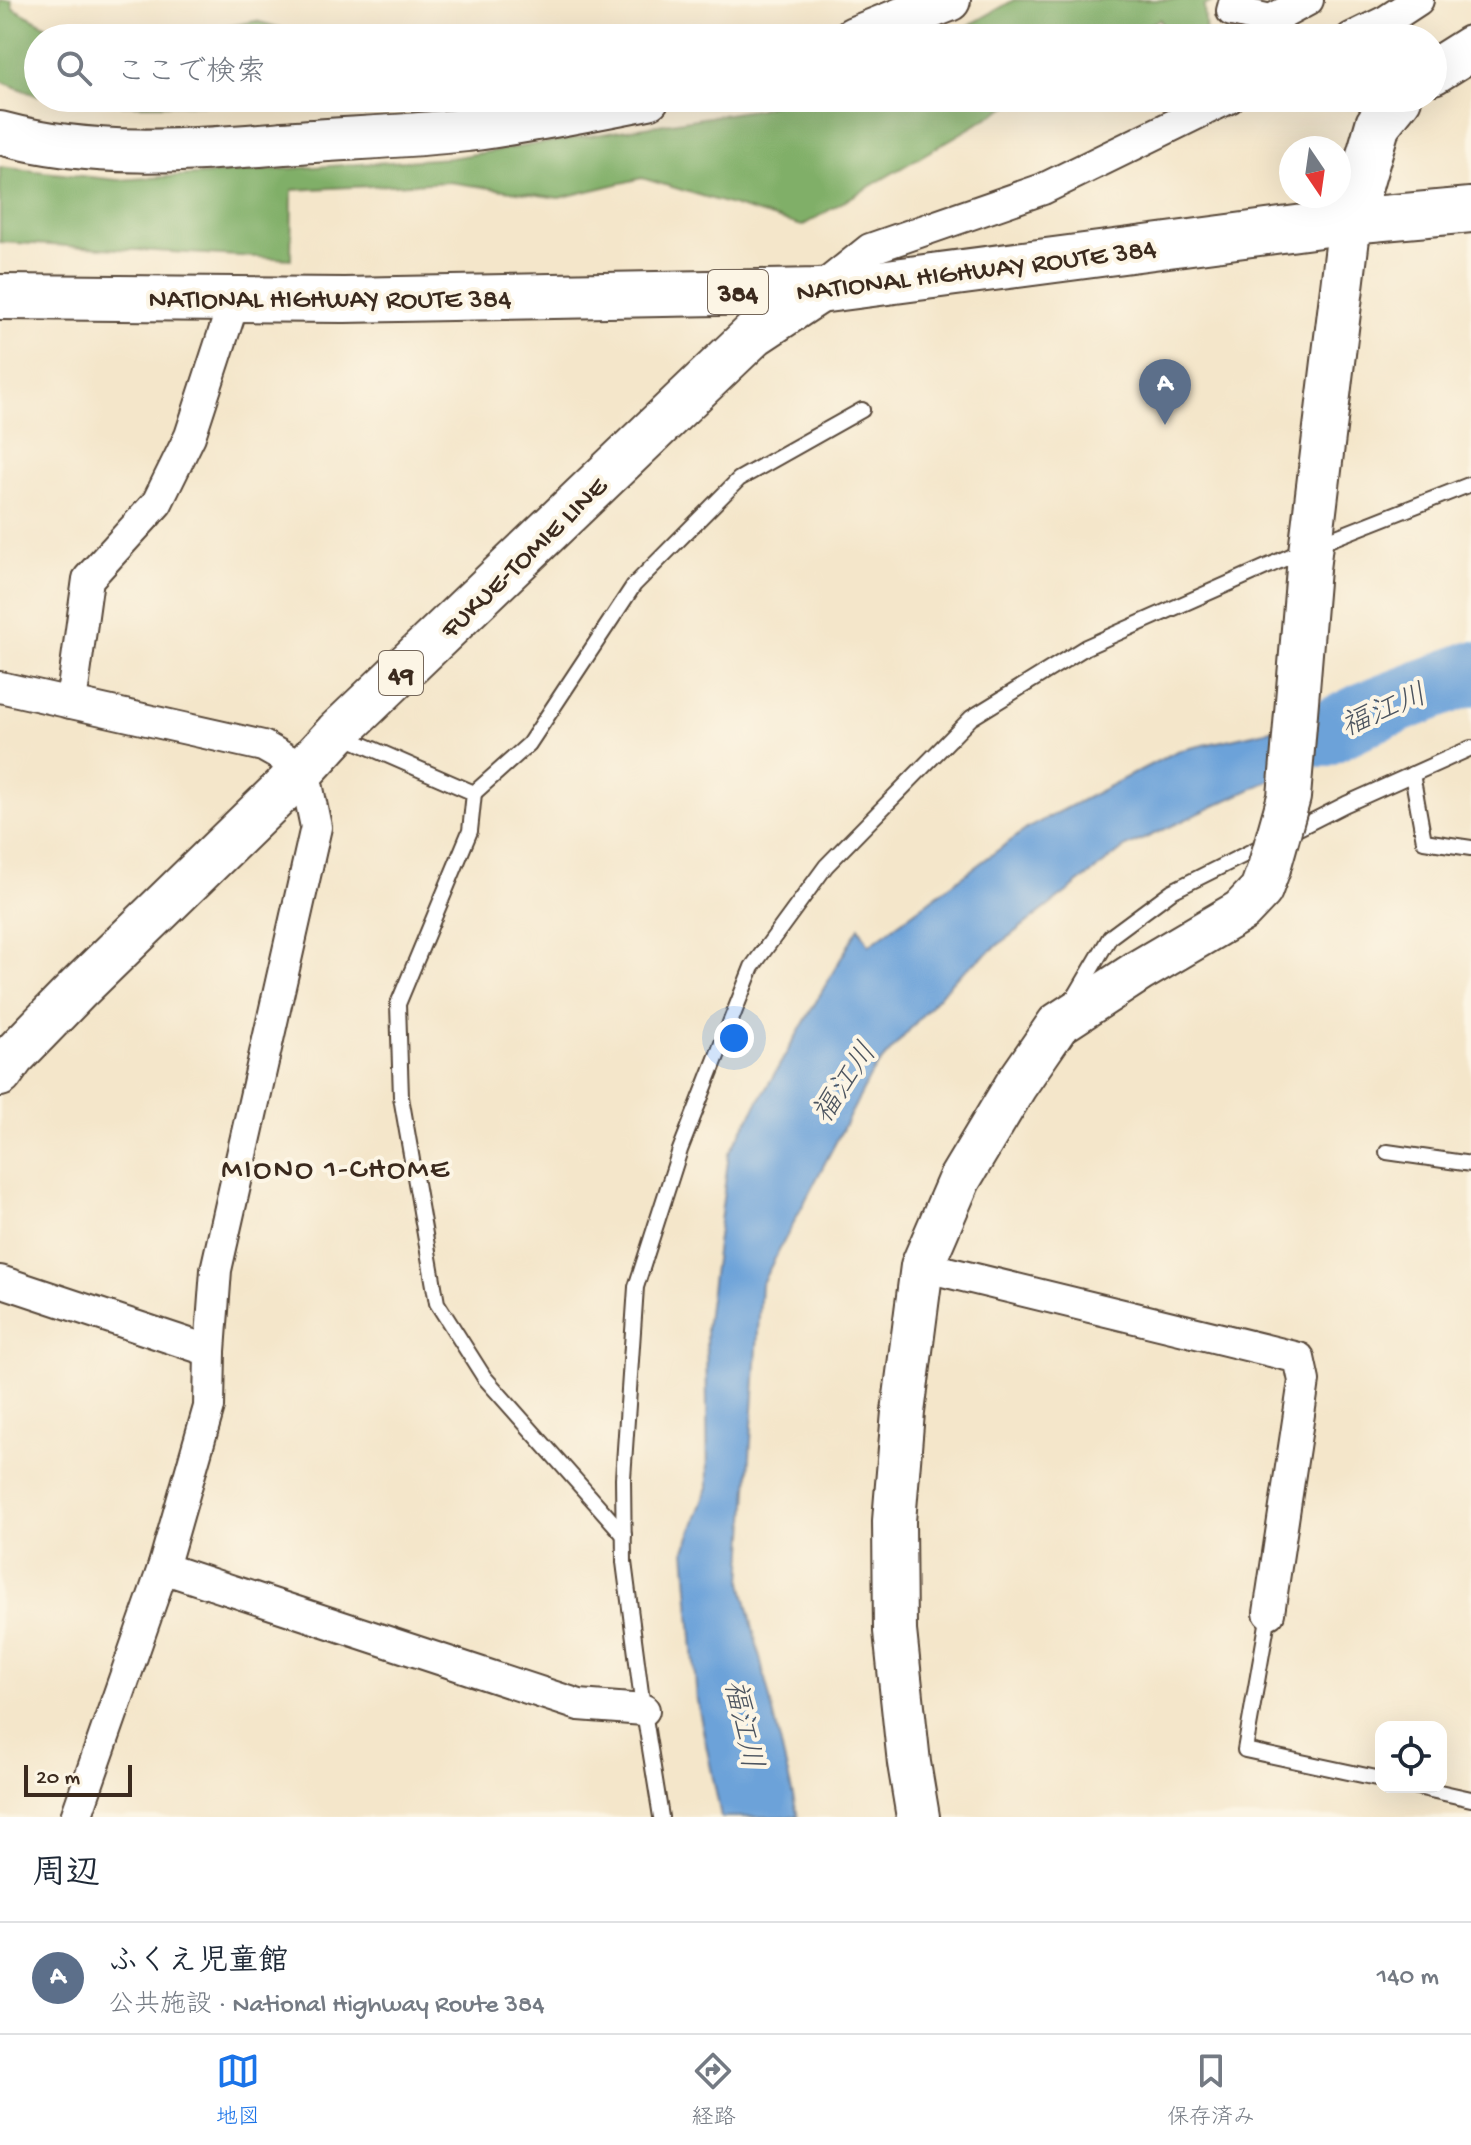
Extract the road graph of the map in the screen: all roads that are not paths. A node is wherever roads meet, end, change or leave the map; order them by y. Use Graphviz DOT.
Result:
graph roads {
  1 [pos="949,0"];
  2 [pos="1235,0"];
  3 [pos="1308,0"];
  4 [pos="1418,0"];
  5 [pos="889,24"];
  6 [pos="1380,24"];
  7 [pos="1471,48"];
  8 [pos="1447,63"];
  9 [pos="581,112"];
  10 [pos="1200,112"];
  11 [pos="1388,112"];
  12 [pos="0,133"];
  13 [pos="1471,210"];
  14 [pos="1350,221"];
  15 [pos="819,291"];
  16 [pos="0,297"];
  17 [pos="235,298"];
  18 [pos="862,410"];
  19 [pos="1471,484"];
  20 [pos="1310,558"];
  21 [pos="0,687"];
  22 [pos="71,703"];
  23 [pos="337,733"];
  24 [pos="1471,748"];
  25 [pos="304,769"];
  26 [pos="1412,774"];
  27 [pos="474,793"];
  28 [pos="1471,848"];
  29 [pos="1058,1024"];
  30 [pos="0,1074"];
  31 [pos="1387,1152"];
  32 [pos="1471,1164"];
  33 [pos="922,1266"];
  34 [pos="0,1281"];
  35 [pos="210,1351"];
  36 [pos="624,1535"];
  37 [pos="163,1568"];
  38 [pos="1269,1613"];
  39 [pos="644,1710"];
  40 [pos="1375,1778"];
  41 [pos="1444,1793"];
  42 [pos="1471,1799"];
  43 [pos="76,1817"];
  44 [pos="661,1817"];
  45 [pos="918,1817"];
  1 -- 5 [label="street"];
  2 -- 3 [label="street"];
  4 -- 6 [label="street"];
  7 -- 8 [label="main road"];
  9 -- 12 [label="street"];
  10 -- 15 [label="street"];
  11 -- 14 [label="main road"];
  13 -- 14 [label="main road, NATIONAL HIGHWAY ROUTE 384 / 384"];
  14 -- 15 [label="main road, NATIONAL HIGHWAY ROUTE 384 / 384"];
  14 -- 20 [label="street"];
  15 -- 17 [label="main road, NATIONAL HIGHWAY ROUTE 384 / 384"];
  15 -- 23 [label="main road, FUKUE-TOMIE LINE / 49"];
  16 -- 17 [label="main road, NATIONAL HIGHWAY ROUTE 384 / 384"];
  17 -- 22 [label="street"];
  18 -- 27 [label="lane"];
  19 -- 20 [label="lane"];
  20 -- 29 [label="street, bridge"];
  20 -- 36 [label="lane"];
  21 -- 22 [label="street"];
  22 -- 25 [label="street"];
  23 -- 25 [label="main road, FUKUE-TOMIE LINE / 49"];
  23 -- 27 [label="lane"];
  24 -- 26 [label="lane"];
  25 -- 30 [label="main road, FUKUE-TOMIE LINE / 49"];
  25 -- 35 [label="street"];
  26 -- 28 [label="lane"];
  26 -- 29 [label="lane"];
  27 -- 36 [label="lane"];
  29 -- 33 [label="street"];
  31 -- 32 [label="lane"];
  33 -- 38 [label="street"];
  33 -- 45 [label="street"];
  34 -- 35 [label="street"];
  35 -- 37 [label="street"];
  36 -- 39 [label="lane"];
  37 -- 39 [label="street"];
  37 -- 43 [label="street"];
  38 -- 40 [label="lane"];
  39 -- 44 [label="lane"];
  41 -- 42 [label="lane"];
}
